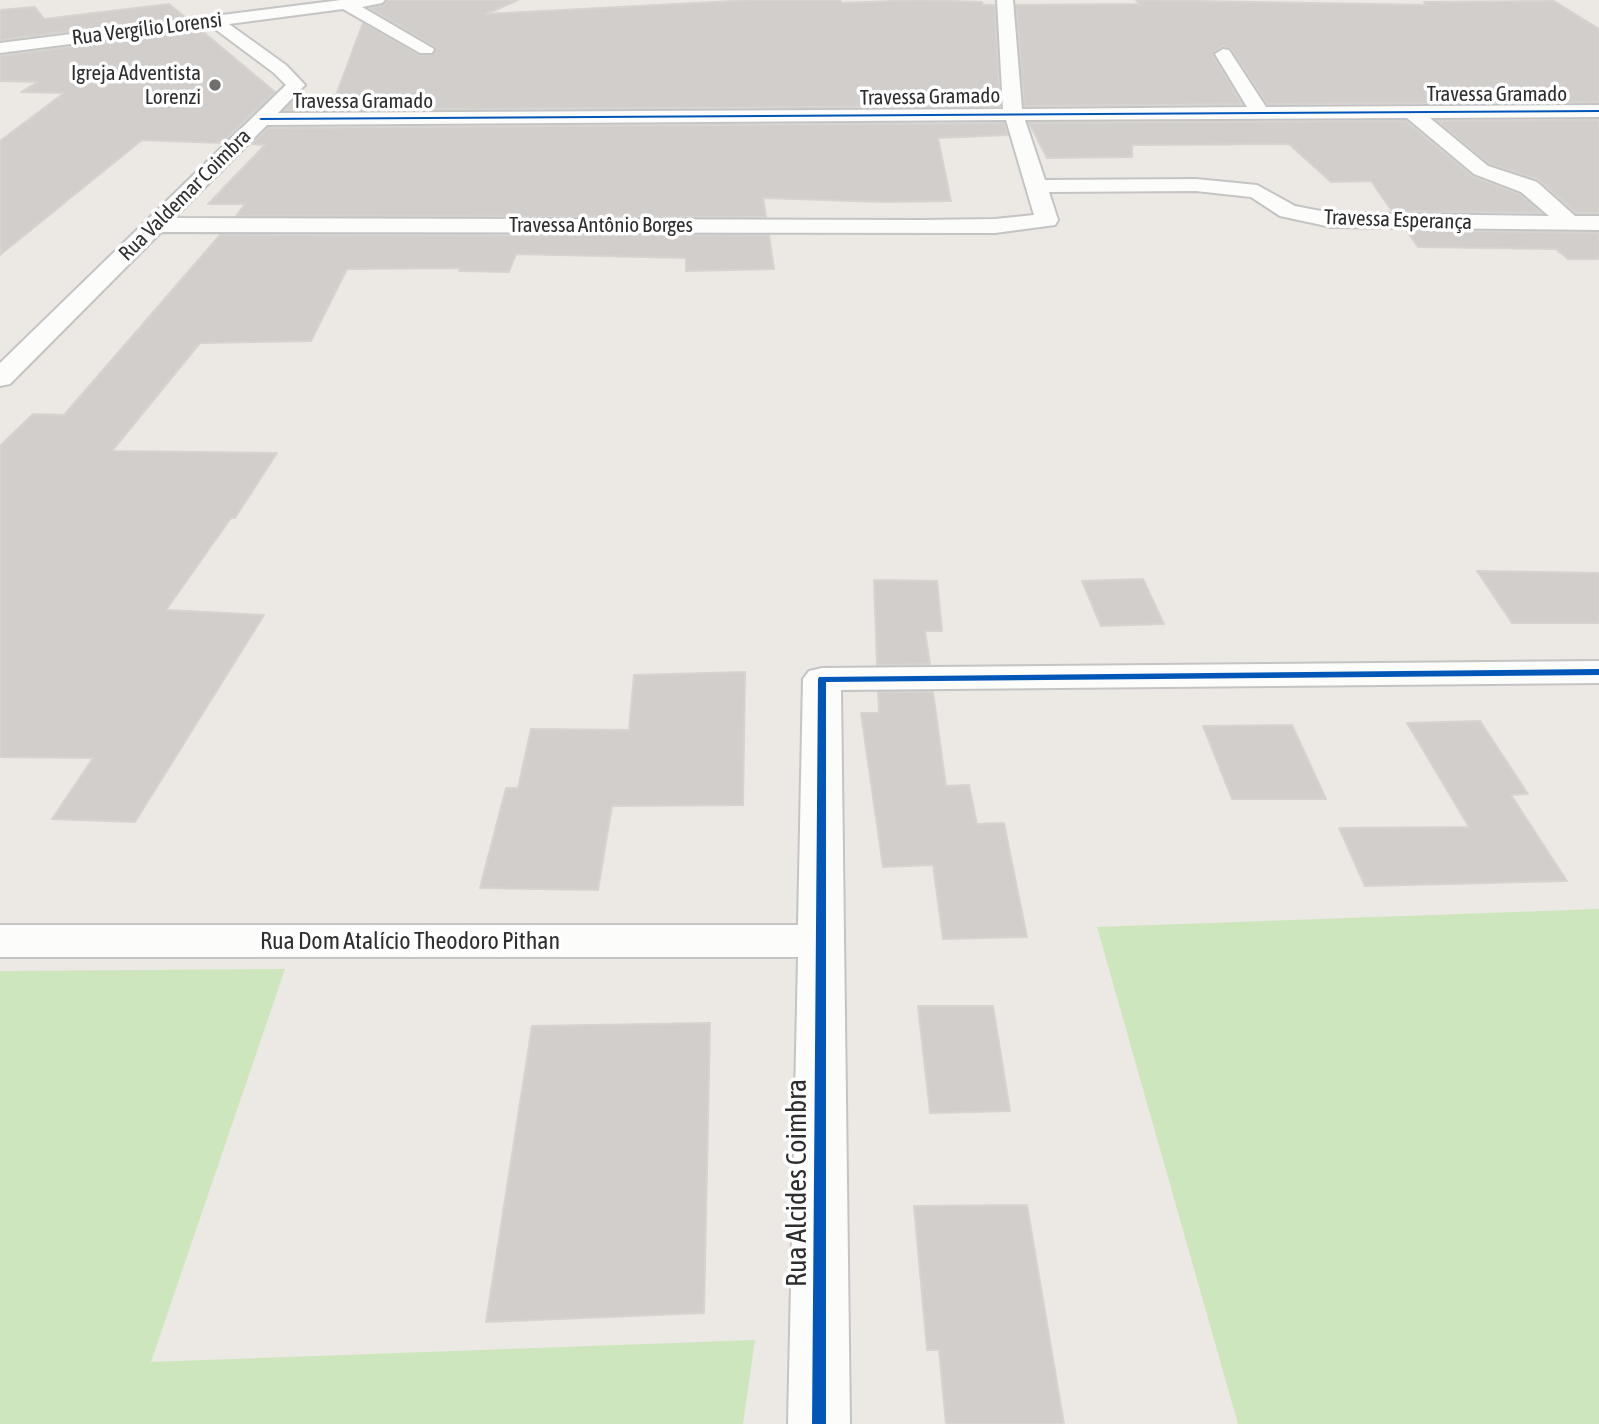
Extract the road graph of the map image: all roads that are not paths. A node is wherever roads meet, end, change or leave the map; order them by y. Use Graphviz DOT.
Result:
graph roads {
  1 [pos="377,0"];
  2 [pos="1005,0"];
  3 [pos="346,4"];
  4 [pos="215,20"];
  5 [pos="50,41"];
  6 [pos="0,48"];
  7 [pos="426,49"];
  8 [pos="1223,54"];
  9 [pos="20,61"];
  10 [pos="1599,111"];
  11 [pos="1412,112"];
  12 [pos="1013,113"];
  13 [pos="1260,113"];
  14 [pos="261,119"];
  15 [pos="1036,186"];
  16 [pos="1570,223"];
  17 [pos="1599,223"];
  18 [pos="154,225"];
  19 [pos="0,378"];
  20 [pos="1599,672"];
  21 [pos="821,941"];
  22 [pos="0,942"];
  23 [pos="819,1424"];
  1 -- 3 [label="street, Rua Vergílio Lorensi"];
  2 -- 12 [label="street"];
  3 -- 4 [label="street, Rua Vergílio Lorensi"];
  3 -- 7 [label="street"];
  4 -- 5 [label="street, Rua Vergílio Lorensi"];
  4 -- 14 [label="street, Rua Valdemar Coimbra"];
  5 -- 6 [label="street, Rua Vergílio Lorensi"];
  5 -- 9 [label="street"];
  8 -- 13 [label="street"];
  10 -- 11 [label="street, Travessa Gramado"];
  11 -- 13 [label="street, Travessa Gramado"];
  11 -- 16 [label="street"];
  12 -- 13 [label="street, Travessa Gramado"];
  12 -- 14 [label="street, Travessa Gramado"];
  12 -- 15 [label="street"];
  14 -- 18 [label="street, Rua Valdemar Coimbra"];
  15 -- 16 [label="street, Travessa Esperança"];
  15 -- 18 [label="street, Travessa Antônio Borges"];
  16 -- 17 [label="street, Travessa Esperança"];
  18 -- 19 [label="street, Rua Valdemar Coimbra"];
  20 -- 21 [label="street, Rua Alcides Coimbra"];
  21 -- 22 [label="street, Rua Dom Atalício Theodoro Pithan"];
  21 -- 23 [label="street, Rua Alcides Coimbra"];
}
